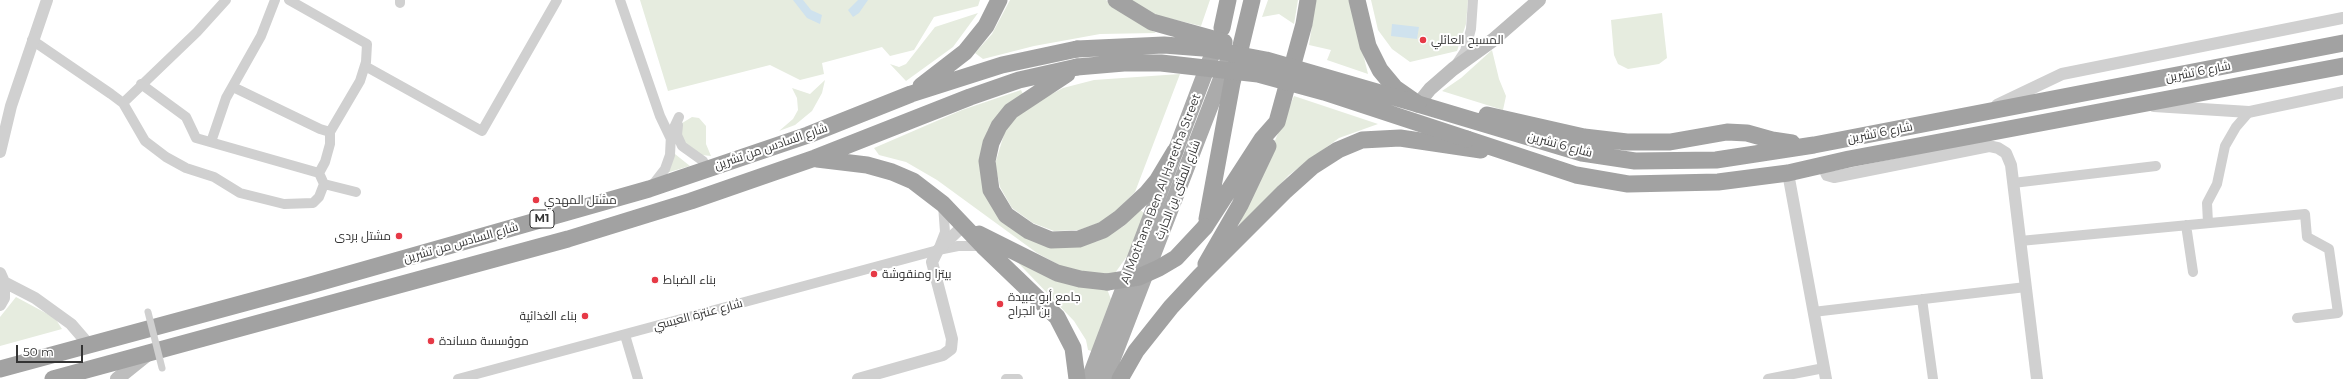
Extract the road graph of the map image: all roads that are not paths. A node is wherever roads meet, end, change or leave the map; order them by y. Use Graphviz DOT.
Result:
graph roads {
  1 [pos="47,0"];
  2 [pos="226,0"];
  3 [pos="274,0"];
  4 [pos="289,0"];
  5 [pos="557,0"];
  6 [pos="620,0"];
  7 [pos="999,0"];
  8 [pos="1116,0"];
  9 [pos="1228,0"];
  10 [pos="1232,0"];
  11 [pos="1252,0"];
  12 [pos="1308,0"];
  13 [pos="1357,0"];
  14 [pos="1473,0"];
  15 [pos="1539,0"];
  16 [pos="2343,18"];
  17 [pos="1222,28"];
  18 [pos="32,40"];
  19 [pos="2343,44"];
  20 [pos="365,66"];
  21 [pos="2343,66"];
  22 [pos="1077,67"];
  23 [pos="1453,69"];
  24 [pos="1331,78"];
  25 [pos="141,84"];
  26 [pos="233,88"];
  27 [pos="2343,92"];
  28 [pos="912,94"];
  29 [pos="123,103"];
  30 [pos="2135,105"];
  31 [pos="1424,106"];
  32 [pos="2249,112"];
  33 [pos="1974,115"];
  34 [pos="1277,122"];
  35 [pos="330,132"];
  36 [pos="671,139"];
  37 [pos="1467,139"];
  38 [pos="211,142"];
  39 [pos="1814,145"];
  40 [pos="1175,151"];
  41 [pos="0,152"];
  42 [pos="1515,155"];
  43 [pos="815,158"];
  44 [pos="1823,165"];
  45 [pos="2156,166"];
  46 [pos="707,169"];
  47 [pos="319,173"];
  48 [pos="1788,173"];
  49 [pos="2013,183"];
  50 [pos="324,184"];
  51 [pos="649,189"];
  52 [pos="356,192"];
  53 [pos="943,204"];
  54 [pos="2208,223"];
  55 [pos="964,225"];
  56 [pos="2186,225"];
  57 [pos="1205,227"];
  58 [pos="2020,241"];
  59 [pos="983,246"];
  60 [pos="938,250"];
  61 [pos="2193,272"];
  62 [pos="1199,277"];
  63 [pos="2,278"];
  64 [pos="2026,287"];
  65 [pos="1922,299"];
  66 [pos="0,305"];
  67 [pos="148,312"];
  68 [pos="1813,312"];
  69 [pos="2298,318"];
  70 [pos="625,335"];
  71 [pos="90,346"];
  72 [pos="152,351"];
  73 [pos="162,368"];
  74 [pos="0,369"];
  75 [pos="1825,373"];
  76 [pos="53,379"];
  77 [pos="117,379"];
  78 [pos="458,379"];
  79 [pos="638,379"];
  80 [pos="858,379"];
  81 [pos="1006,379"];
  82 [pos="1018,379"];
  83 [pos="1077,379"];
  84 [pos="1089,379"];
  85 [pos="1105,379"];
  86 [pos="1120,379"];
  87 [pos="1768,379"];
  88 [pos="1933,379"];
  89 [pos="2037,379"];
  1 -- 18 [label="street"];
  2 -- 25 [label="street"];
  3 -- 26 [label="street"];
  4 -- 20 [label="street"];
  5 -- 20 [label="street"];
  6 -- 36 [label="street"];
  7 -- 28 [label="highway"];
  8 -- 24 [label="highway, bridge"];
  9 -- 17 [label="highway"];
  10 -- 17 [label="main road, Al Mothana Ben Al Haretha Street"];
  11 -- 57 [label="highway"];
  11 -- 85 [label="main road, شارع المثنى بن الحارث"];
  12 -- 34 [label="highway"];
  13 -- 31 [label="highway"];
  14 -- 23 [label="street"];
  15 -- 23 [label="main road"];
  16 -- 33 [label="street"];
  17 -- 40 [label="main road, Al Mothana Ben Al Haretha Street"];
  18 -- 29 [label="street"];
  18 -- 41 [label="street"];
  19 -- 33 [label="highway, شارع 6 تشرين"];
  20 -- 35 [label="street"];
  21 -- 30 [label="highway, شارع 6 تشرين"];
  22 -- 37 [label="highway, شارع السادس من تشرين, bridge"];
  22 -- 40 [label="highway"];
  22 -- 43 [label="highway, شارع السادس من تشرين / M1"];
  23 -- 31 [label="main road"];
  24 -- 28 [label="highway, شارع السادس من تشرين / M1, bridge"];
  24 -- 31 [label="highway, bridge"];
  25 -- 29 [label="street"];
  25 -- 38 [label="street"];
  26 -- 35 [label="street"];
  26 -- 38 [label="street"];
  27 -- 32 [label="street"];
  28 -- 46 [label="highway, شارع السادس من تشرين / M1"];
  29 -- 50 [label="street"];
  30 -- 32 [label="street"];
  30 -- 44 [label="highway, شارع 6 تشرين"];
  31 -- 39 [label="highway"];
  31 -- 39 [label="highway, شارع 6 تشرين"];
  32 -- 54 [label="street"];
  33 -- 39 [label="highway, شارع 6 تشرين"];
  34 -- 57 [label="highway"];
  34 -- 62 [label="highway"];
  35 -- 47 [label="street"];
  36 -- 46 [label="street"];
  36 -- 51 [label="street"];
  37 -- 42 [label="highway, شارع 6 تشرين"];
  38 -- 47 [label="street"];
  40 -- 84 [label="main road, Al Mothana Ben Al Haretha Street"];
  42 -- 48 [label="highway, شارع 6 تشرين"];
  42 -- 62 [label="highway"];
  43 -- 53 [label="highway"];
  43 -- 72 [label="highway, شارع السادس من تشرين / M1"];
  44 -- 48 [label="highway, شارع 6 تشرين"];
  44 -- 49 [label="street"];
  45 -- 49 [label="street"];
  46 -- 51 [label="highway, شارع السادس من تشرين / M1"];
  47 -- 50 [label="street"];
  48 -- 68 [label="street"];
  49 -- 58 [label="street"];
  50 -- 52 [label="street"];
  51 -- 71 [label="highway, شارع السادس من تشرين / M1"];
  53 -- 55 [label="highway"];
  53 -- 60 [label="street"];
  54 -- 56 [label="street"];
  54 -- 69 [label="street"];
  55 -- 57 [label="highway, bridge"];
  55 -- 59 [label="highway"];
  55 -- 60 [label="street"];
  56 -- 58 [label="street"];
  56 -- 61 [label="street"];
  58 -- 64 [label="street"];
  59 -- 60 [label="street, شارع عنترة العبسي"];
  59 -- 83 [label="highway"];
  60 -- 70 [label="street, شارع عنترة العبسي"];
  60 -- 80 [label="street"];
  62 -- 86 [label="highway"];
  63 -- 66 [label="street"];
  63 -- 71 [label="street"];
  64 -- 65 [label="street"];
  64 -- 89 [label="street"];
  65 -- 68 [label="street"];
  65 -- 88 [label="street"];
  67 -- 73 [label="street, bridge"];
  68 -- 75 [label="street"];
  70 -- 78 [label="street, شارع عنترة العبسي"];
  70 -- 79 [label="street"];
  71 -- 74 [label="highway, شارع السادس من تشرين / M1"];
  72 -- 76 [label="highway, شارع السادس من تشرين / M1"];
  72 -- 77 [label="main road"];
  75 -- 87 [label="street"];
  81 -- 82 [label="street"];
}
